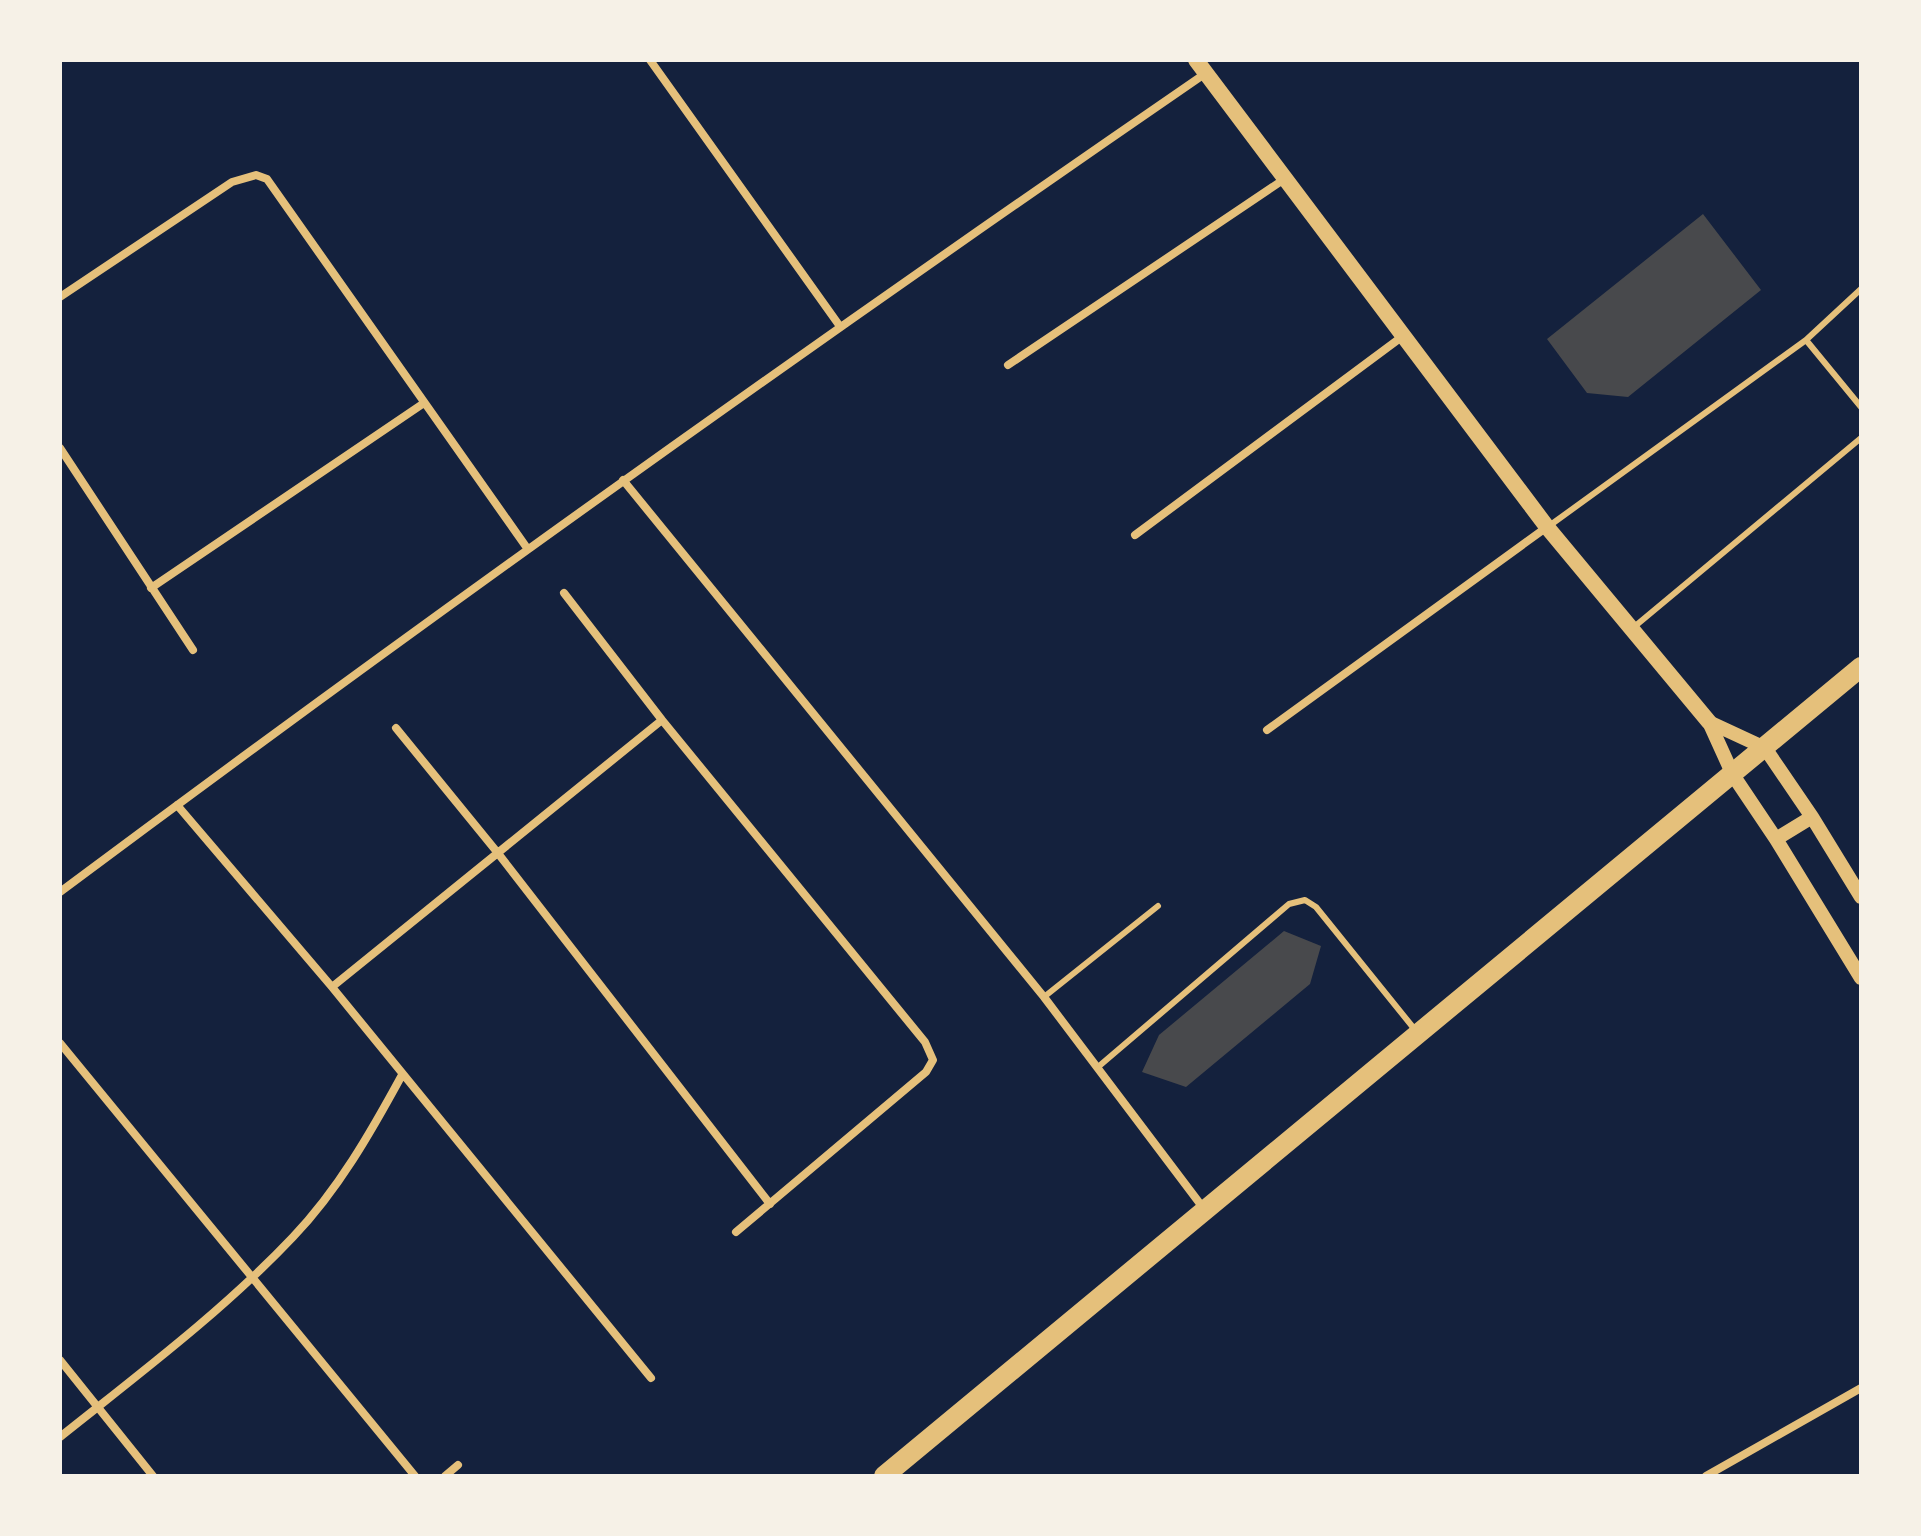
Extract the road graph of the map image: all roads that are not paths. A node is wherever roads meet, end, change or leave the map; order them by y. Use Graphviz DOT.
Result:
graph roads {
  1 [pos="650,60"];
  2 [pos="1201,66"];
  3 [pos="1286,178"];
  4 [pos="1861,289"];
  5 [pos="60,297"];
  6 [pos="839,325"];
  7 [pos="1403,336"];
  8 [pos="1806,340"];
  9 [pos="1008,365"];
  10 [pos="424,403"];
  11 [pos="1861,407"];
  12 [pos="1861,438"];
  13 [pos="60,448"];
  14 [pos="623,480"];
  15 [pos="1547,527"];
  16 [pos="1135,535"];
  17 [pos="527,548"];
  18 [pos="151,588"];
  19 [pos="564,593"];
  20 [pos="1631,629"];
  21 [pos="193,650"];
  22 [pos="1861,667"];
  23 [pos="662,720"];
  24 [pos="1709,722"];
  25 [pos="396,728"];
  26 [pos="1267,730"];
  27 [pos="1765,748"];
  28 [pos="1733,775"];
  29 [pos="177,805"];
  30 [pos="1812,817"];
  31 [pos="1776,839"];
  32 [pos="497,852"];
  33 [pos="60,892"];
  34 [pos="1861,897"];
  35 [pos="1158,906"];
  36 [pos="1861,978"];
  37 [pos="332,987"];
  38 [pos="1044,997"];
  39 [pos="1418,1034"];
  40 [pos="60,1043"];
  41 [pos="1098,1067"];
  42 [pos="402,1075"];
  43 [pos="770,1204"];
  44 [pos="1204,1209"];
  45 [pos="736,1232"];
  46 [pos="254,1276"];
  47 [pos="60,1360"];
  48 [pos="651,1378"];
  49 [pos="1861,1388"];
  50 [pos="98,1407"];
  51 [pos="60,1437"];
  52 [pos="458,1465"];
  53 [pos="153,1476"];
  54 [pos="415,1476"];
  55 [pos="445,1476"];
  56 [pos="884,1476"];
  57 [pos="1706,1476"];
  1 -- 6 [label="street"];
  2 -- 3 [label="main road"];
  2 -- 6 [label="street"];
  3 -- 7 [label="main road"];
  3 -- 9 [label="street"];
  4 -- 8 [label="lane"];
  5 -- 10 [label="street"];
  6 -- 14 [label="street"];
  7 -- 15 [label="main road"];
  7 -- 16 [label="street"];
  8 -- 11 [label="lane"];
  8 -- 15 [label="lane"];
  10 -- 17 [label="street"];
  10 -- 18 [label="street"];
  12 -- 20 [label="lane"];
  13 -- 18 [label="street"];
  14 -- 17 [label="street"];
  14 -- 38 [label="street"];
  15 -- 20 [label="main road"];
  15 -- 26 [label="street"];
  17 -- 29 [label="street"];
  18 -- 21 [label="street"];
  19 -- 23 [label="street"];
  20 -- 24 [label="main road"];
  22 -- 27 [label="main road"];
  23 -- 32 [label="street"];
  23 -- 43 [label="street"];
  24 -- 27 [label="street"];
  24 -- 28 [label="street"];
  25 -- 32 [label="street"];
  27 -- 28 [label="main road"];
  27 -- 30 [label="street"];
  28 -- 31 [label="street"];
  28 -- 39 [label="main road"];
  29 -- 33 [label="street"];
  29 -- 37 [label="street"];
  30 -- 31 [label="street"];
  30 -- 34 [label="street"];
  31 -- 36 [label="street"];
  32 -- 37 [label="street"];
  32 -- 43 [label="street"];
  35 -- 38 [label="lane"];
  37 -- 42 [label="street"];
  38 -- 41 [label="street"];
  39 -- 41 [label="lane"];
  39 -- 44 [label="main road"];
  40 -- 46 [label="street"];
  41 -- 44 [label="street"];
  42 -- 46 [label="street"];
  42 -- 48 [label="street"];
  43 -- 45 [label="street"];
  44 -- 56 [label="main road"];
  46 -- 50 [label="street"];
  46 -- 54 [label="street"];
  47 -- 50 [label="street"];
  49 -- 57 [label="street"];
  50 -- 51 [label="street"];
  50 -- 53 [label="street"];
  52 -- 55 [label="street"];
}
